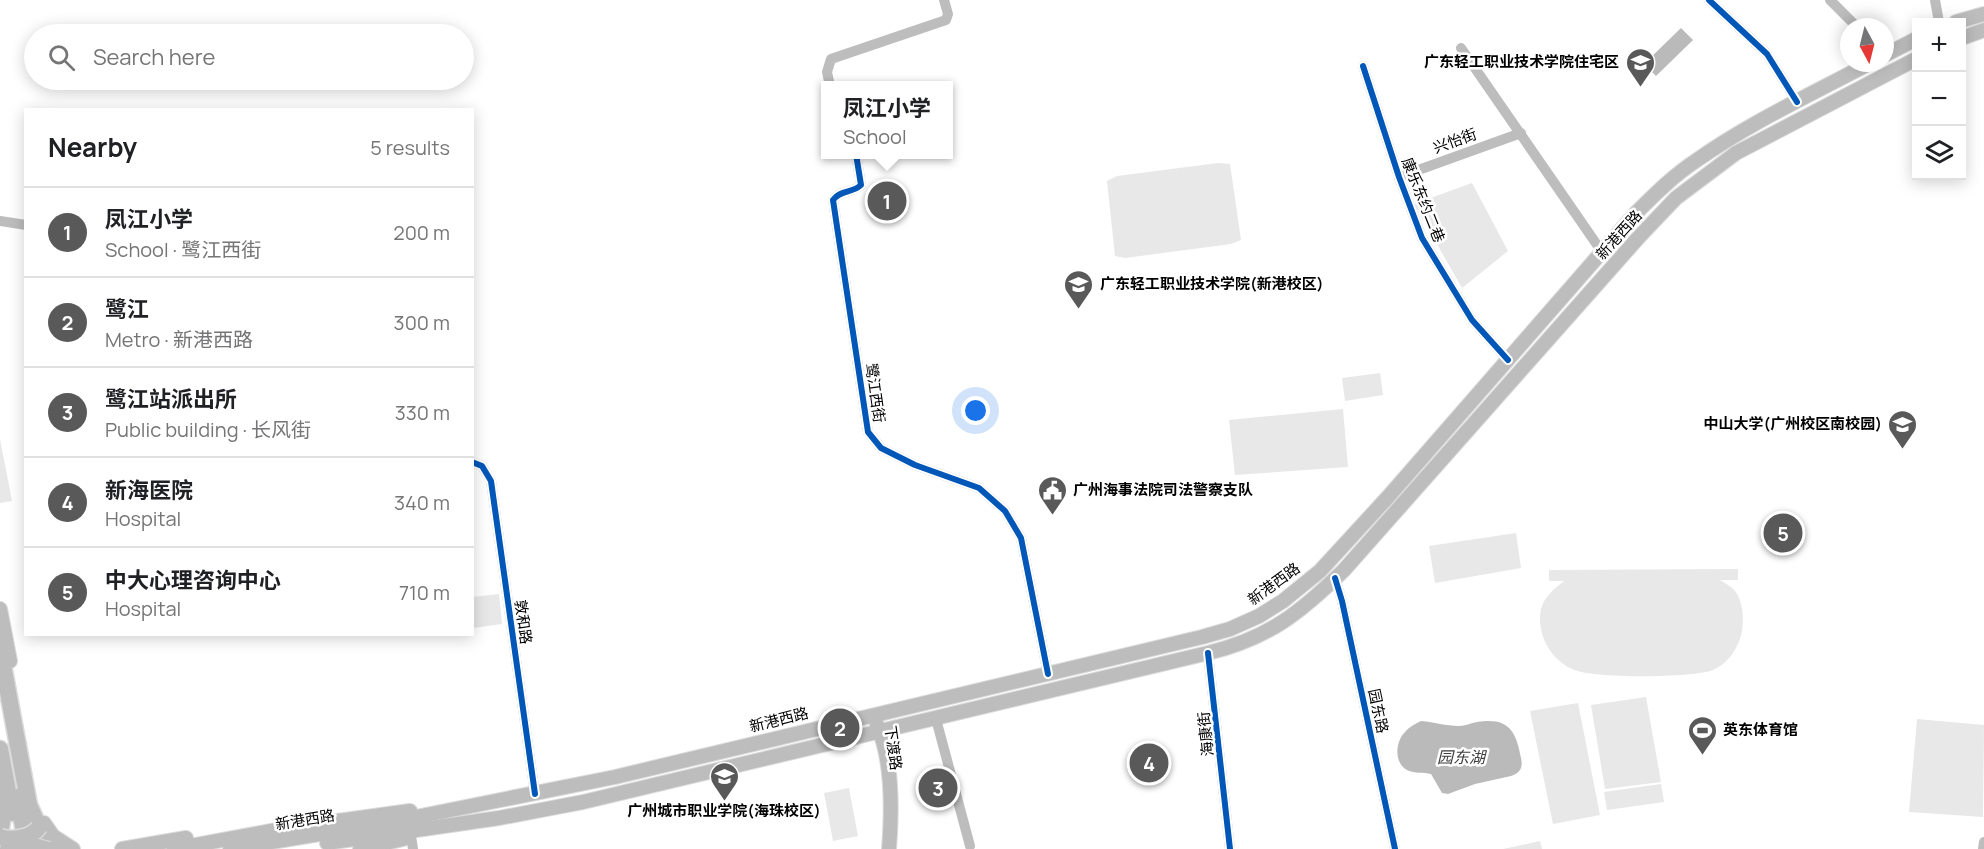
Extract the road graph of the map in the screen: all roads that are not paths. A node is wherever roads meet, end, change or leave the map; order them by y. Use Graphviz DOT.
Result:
graph roads {
  1 [pos="944,0"];
  2 [pos="1709,0"];
  3 [pos="1830,0"];
  4 [pos="1935,0"];
  5 [pos="1984,14"];
  6 [pos="1847,18"];
  7 [pos="1938,18"];
  8 [pos="1966,19"];
  9 [pos="1984,30"];
  10 [pos="1966,37"];
  11 [pos="1912,42"];
  12 [pos="1461,48"];
  13 [pos="1894,50"];
  14 [pos="1912,62"];
  15 [pos="1363,66"];
  16 [pos="1848,72"];
  17 [pos="829,81"];
  18 [pos="1797,102"];
  19 [pos="1521,133"];
  20 [pos="857,159"];
  21 [pos="1400,177"];
  22 [pos="0,221"];
  23 [pos="24,225"];
  24 [pos="1602,252"];
  25 [pos="1508,360"];
  26 [pos="474,463"];
  27 [pos="1391,494"];
  28 [pos="1403,504"];
  29 [pos="1335,578"];
  30 [pos="0,609"];
  31 [pos="1249,622"];
  32 [pos="1256,638"];
  33 [pos="0,649"];
  34 [pos="1208,653"];
  35 [pos="1048,674"];
  36 [pos="5,695"];
  37 [pos="892,711"];
  38 [pos="873,715"];
  39 [pos="936,719"];
  40 [pos="829,724"];
  41 [pos="897,728"];
  42 [pos="876,733"];
  43 [pos="834,742"];
  44 [pos="0,749"];
  45 [pos="535,794"];
  46 [pos="0,801"];
  47 [pos="445,811"];
  48 [pos="445,826"];
  49 [pos="39,827"];
  50 [pos="287,828"];
  51 [pos="0,836"];
  52 [pos="1984,842"];
  53 [pos="412,843"];
  54 [pos="970,846"];
  55 [pos="7,849"];
  56 [pos="18,849"];
  57 [pos="27,849"];
  58 [pos="51,849"];
  59 [pos="73,849"];
  60 [pos="122,849"];
  61 [pos="174,849"];
  62 [pos="230,849"];
  63 [pos="287,849"];
  64 [pos="360,849"];
  65 [pos="881,849"];
  66 [pos="890,849"];
  67 [pos="1230,849"];
  68 [pos="1395,849"];
  69 [pos="1983,849"];
  1 -- 17 [label="street"];
  2 -- 18 [label="street"];
  3 -- 6 [label="street"];
  4 -- 7 [label="street"];
  5 -- 8 [label="main road"];
  9 -- 10 [label="main road"];
  11 -- 13 [label="main road"];
  12 -- 19 [label="street"];
  14 -- 28 [label="main road, 新港西路"];
  15 -- 21 [label="street, 康乐东约二巷"];
  16 -- 18 [label="main road, 新港西路"];
  18 -- 24 [label="main road, 新港西路"];
  19 -- 21 [label="street, 兴怡街"];
  19 -- 24 [label="street"];
  20 -- 35 [label="street, 鹭江西街"];
  21 -- 25 [label="street, 康乐东约二巷"];
  22 -- 23 [label="street"];
  24 -- 25 [label="main road, 新港西路"];
  25 -- 27 [label="main road, 新港西路"];
  26 -- 45 [label="street, 敦和路"];
  27 -- 28 [label="street"];
  27 -- 31 [label="main road, 新港西路"];
  28 -- 29 [label="main road, 新港西路"];
  29 -- 32 [label="main road, 新港西路"];
  29 -- 68 [label="street, 园东路"];
  30 -- 59 [label="main road"];
  31 -- 32 [label="street"];
  31 -- 35 [label="main road, 新港西路"];
  32 -- 34 [label="main road, 新港西路"];
  33 -- 36 [label="highway"];
  34 -- 39 [label="main road, 新港西路"];
  34 -- 67 [label="street, 海康街"];
  35 -- 37 [label="main road, 新港西路"];
  36 -- 49 [label="highway"];
  36 -- 57 [label="highway"];
  37 -- 38 [label="main road, 新港西路"];
  37 -- 41 [label="street"];
  38 -- 40 [label="main road, 新港西路"];
  38 -- 42 [label="main road, 下渡路"];
  39 -- 41 [label="main road, 新港西路"];
  39 -- 54 [label="street"];
  40 -- 43 [label="main road"];
  40 -- 45 [label="main road, 新港西路"];
  41 -- 42 [label="main road, 新港西路"];
  42 -- 43 [label="main road, 新港西路"];
  42 -- 65 [label="main road, 下渡路"];
  42 -- 66 [label="main road, 下渡路"];
  43 -- 48 [label="main road, 新港西路"];
  44 -- 56 [label="highway"];
  45 -- 47 [label="main road, 新港西路"];
  46 -- 51 [label="highway"];
  47 -- 50 [label="main road"];
  47 -- 62 [label="main road, 新港西路"];
  48 -- 53 [label="main road"];
  48 -- 63 [label="main road, 新港西路"];
  49 -- 51 [label="highway, bridge"];
  49 -- 58 [label="highway"];
  50 -- 60 [label="main road"];
  50 -- 61 [label="main road"];
  52 -- 69 [label="street"];
  53 -- 64 [label="main road"];
  55 -- 58 [label="main road, bridge"];
}
